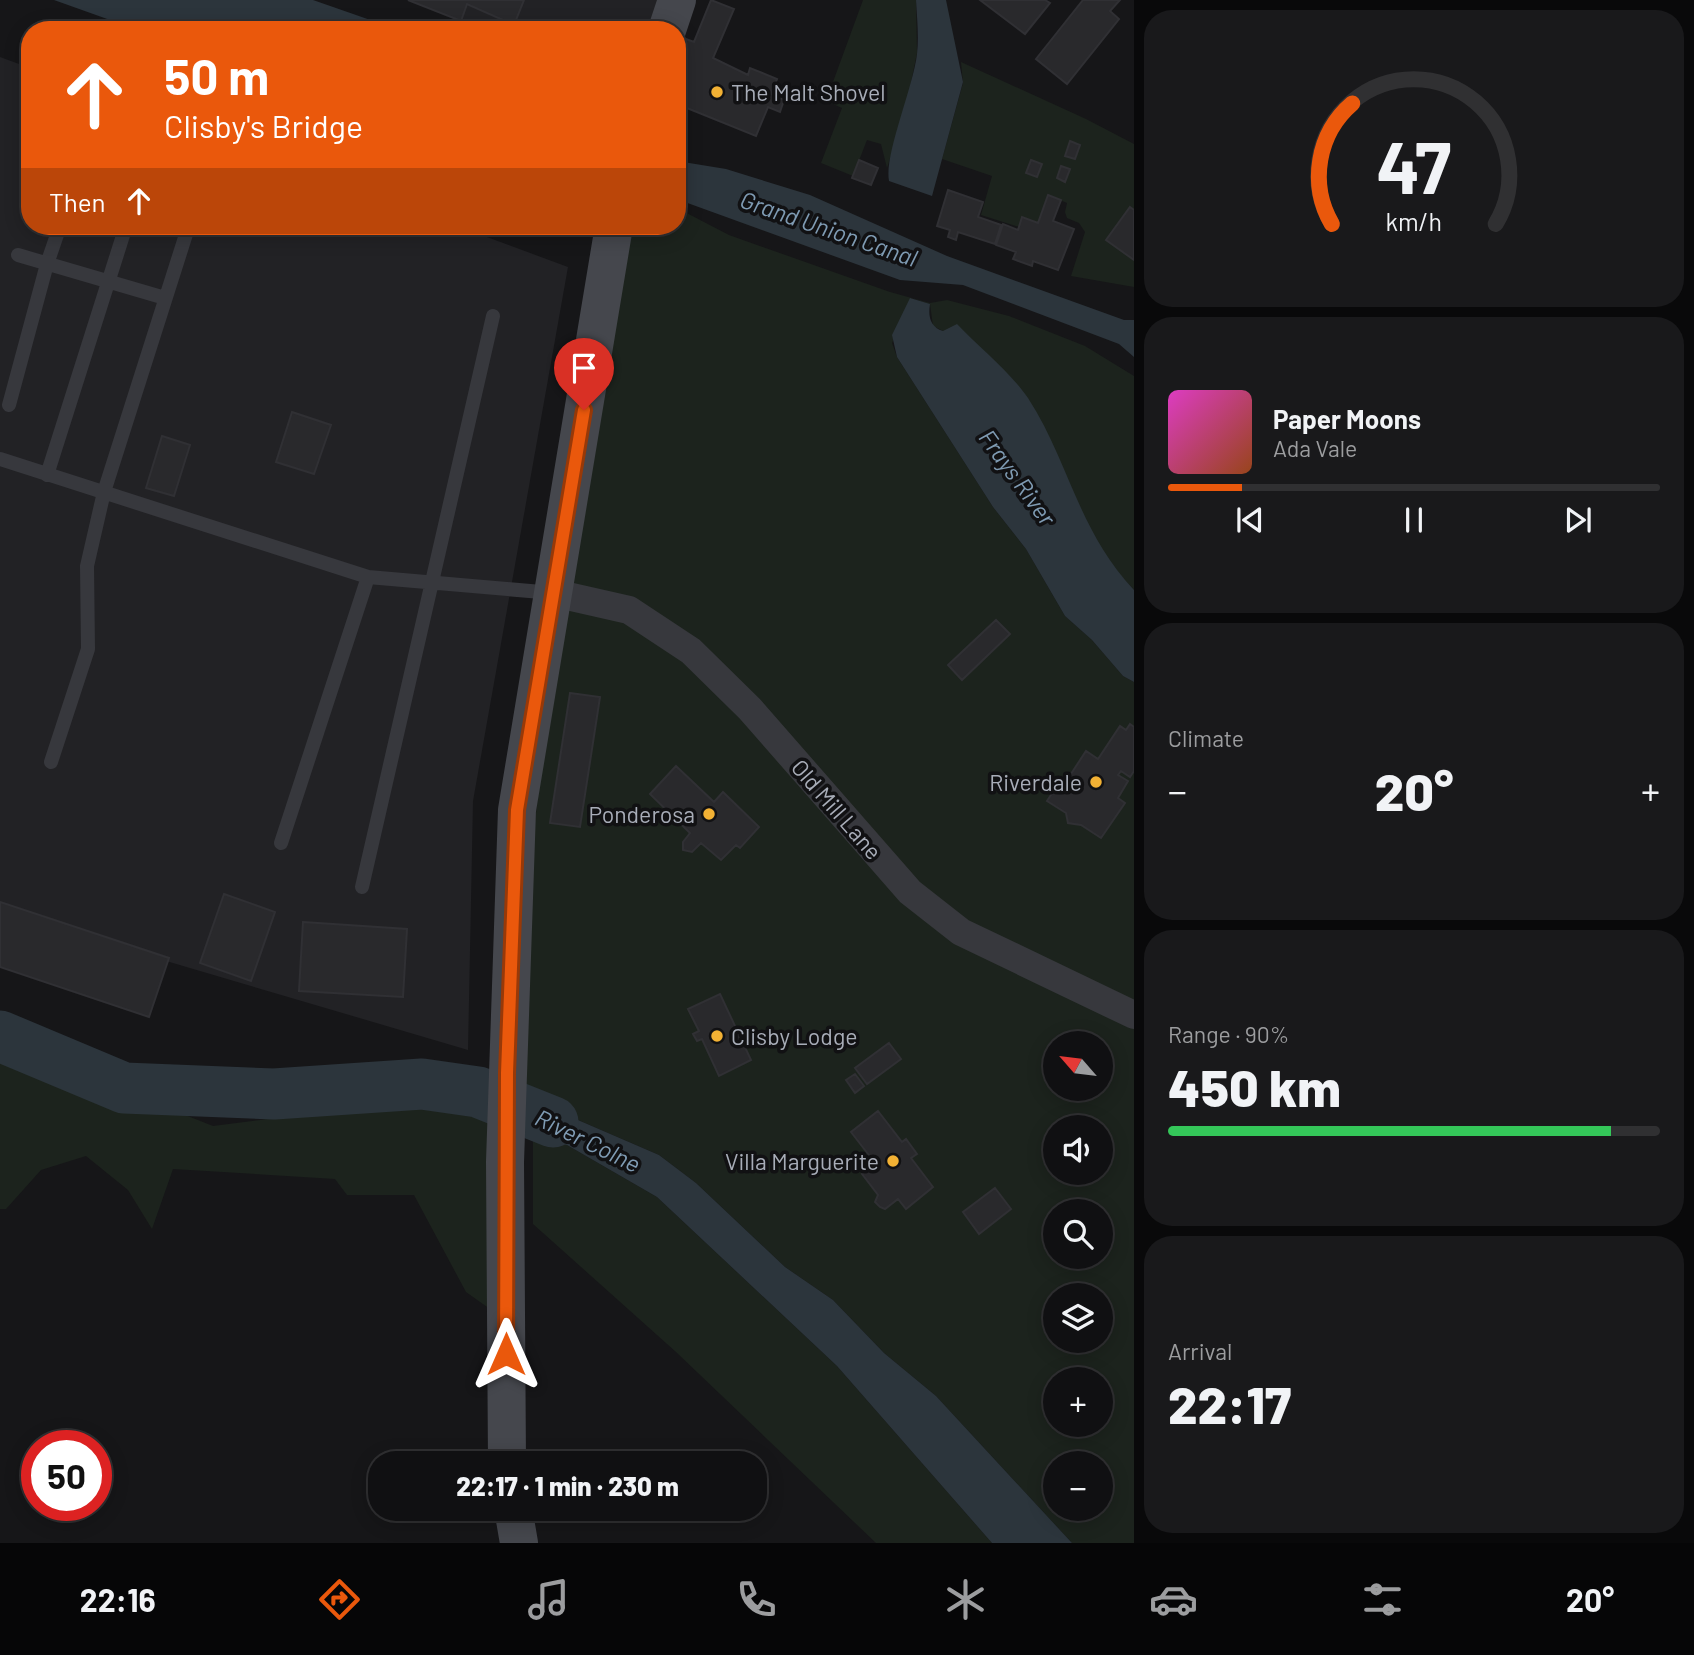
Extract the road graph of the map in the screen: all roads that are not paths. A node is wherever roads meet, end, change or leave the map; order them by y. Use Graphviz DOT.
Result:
graph roads {
  1 [pos="677,0"];
  2 [pos="670,21"];
  3 [pos="57,235"];
  4 [pos="122,235"];
  5 [pos="186,235"];
  6 [pos="613,235"];
  7 [pos="18,256"];
  8 [pos="47,264"];
  9 [pos="109,282"];
  10 [pos="165,298"];
  11 [pos="493,316"];
  12 [pos="9,405"];
  13 [pos="0,459"];
  14 [pos="47,475"];
  15 [pos="104,492"];
  16 [pos="368,576"];
  17 [pos="432,584"];
  18 [pos="554,593"];
  19 [pos="51,762"];
  20 [pos="281,843"];
  21 [pos="362,887"];
  22 [pos="1134,1014"];
  23 [pos="507,1451"];
  24 [pos="515,1521"];
  25 [pos="519,1543"];
  1 -- 2 [label="main road"];
  3 -- 8 [label="lane"];
  4 -- 9 [label="lane"];
  5 -- 10 [label="lane"];
  6 -- 18 [label="main road"];
  7 -- 8 [label="lane"];
  8 -- 9 [label="lane"];
  8 -- 12 [label="lane"];
  9 -- 10 [label="lane"];
  9 -- 14 [label="lane"];
  10 -- 15 [label="lane"];
  11 -- 17 [label="lane"];
  13 -- 14 [label="lane"];
  14 -- 15 [label="lane"];
  15 -- 16 [label="lane"];
  15 -- 19 [label="lane"];
  16 -- 17 [label="lane"];
  16 -- 20 [label="lane"];
  17 -- 18 [label="lane"];
  17 -- 21 [label="lane"];
  18 -- 22 [label="street, Old Mill Lane"];
  18 -- 23 [label="main road"];
  24 -- 25 [label="main road"];
}
